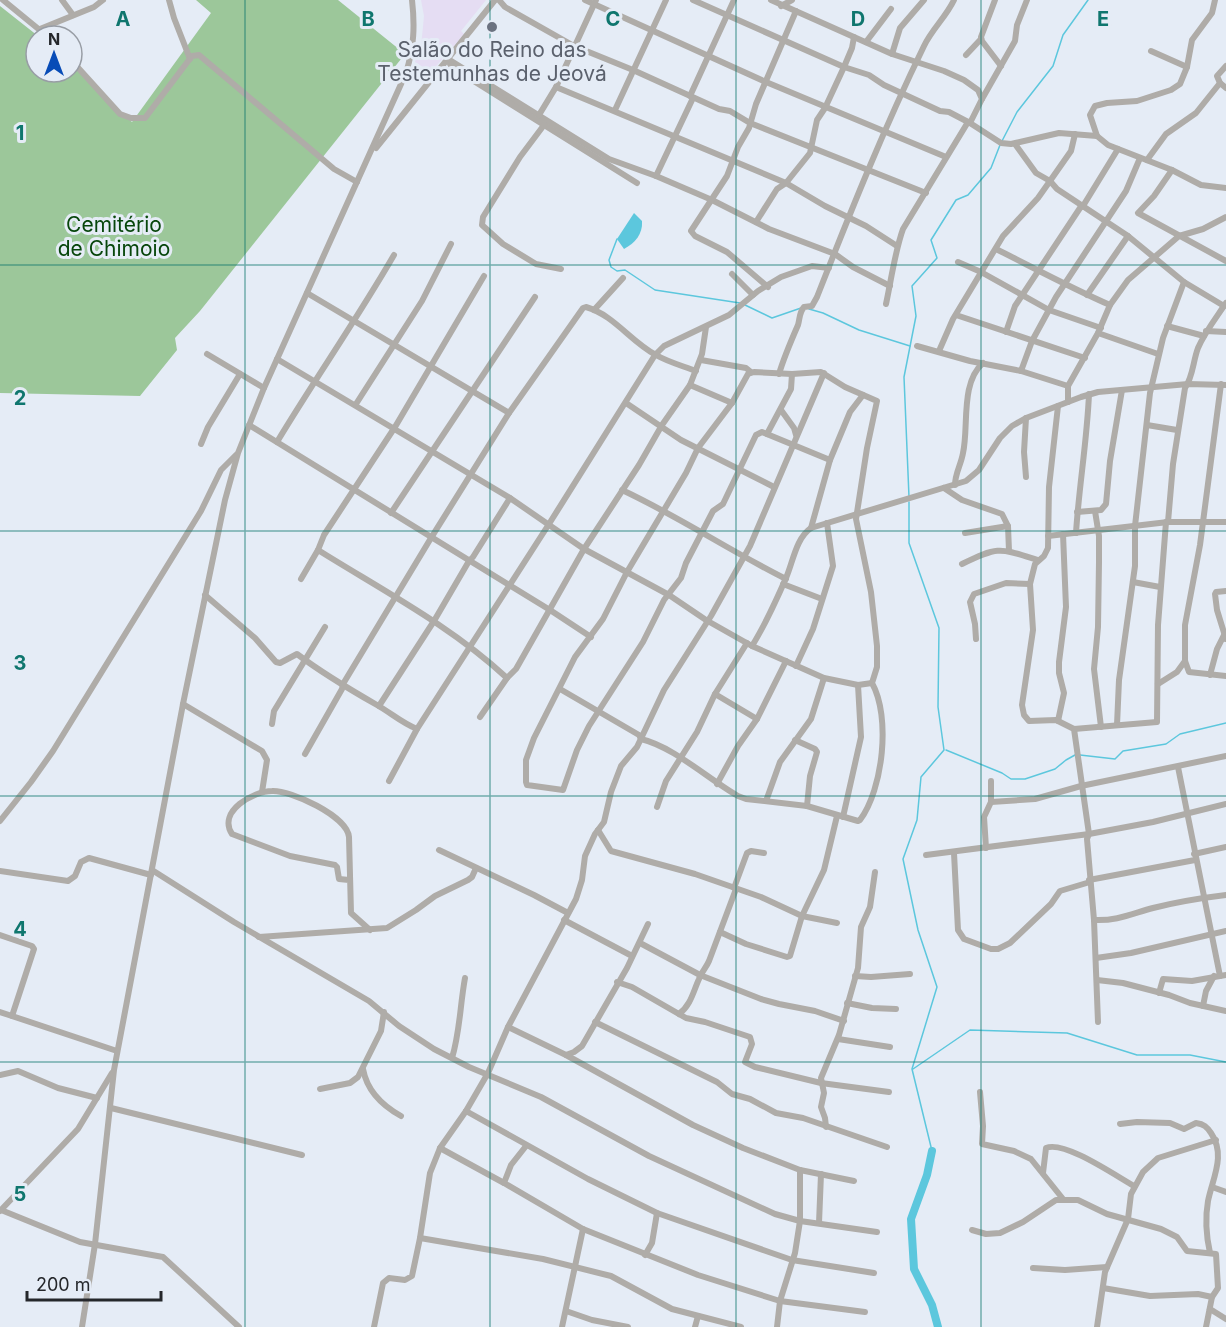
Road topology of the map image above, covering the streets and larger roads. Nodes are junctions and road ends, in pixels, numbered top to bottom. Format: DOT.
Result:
graph roads {
  1 [pos="3,0"];
  2 [pos="62,0"];
  3 [pos="103,0"];
  4 [pos="169,0"];
  5 [pos="412,0"];
  6 [pos="497,0"];
  7 [pos="585,0"];
  8 [pos="666,0"];
  9 [pos="693,0"];
  10 [pos="734,0"];
  11 [pos="771,0"];
  12 [pos="792,0"];
  13 [pos="924,0"];
  14 [pos="954,0"];
  15 [pos="995,0"];
  16 [pos="1027,0"];
  17 [pos="1215,0"];
  18 [pos="595,2"];
  19 [pos="781,6"];
  20 [pos="891,9"];
  21 [pos="796,11"];
  22 [pos="73,15"];
  23 [pos="727,15"];
  24 [pos="34,24"];
  25 [pos="52,24"];
  26 [pos="652,29"];
  27 [pos="854,37"];
  28 [pos="981,39"];
  29 [pos="784,40"];
  30 [pos="866,42"];
  31 [pos="574,46"];
  32 [pos="1151,51"];
  33 [pos="892,54"];
  34 [pos="966,55"];
  35 [pos="708,56"];
  36 [pos="190,58"];
  37 [pos="449,60"];
  38 [pos="917,62"];
  39 [pos="1001,66"];
  40 [pos="1226,66"];
  41 [pos="844,67"];
  42 [pos="1187,67"];
  43 [pos="633,70"];
  44 [pos="84,74"];
  45 [pos="766,82"];
  46 [pos="1220,83"];
  47 [pos="989,85"];
  48 [pos="556,87"];
  49 [pos="975,87"];
  50 [pos="1226,88"];
  51 [pos="903,92"];
  52 [pos="691,97"];
  53 [pos="982,99"];
  54 [pos="825,108"];
  55 [pos="615,110"];
  56 [pos="539,115"];
  57 [pos="750,123"];
  58 [pos="969,123"];
  59 [pos="544,124"];
  60 [pos="886,131"];
  61 [pos="1076,134"];
  62 [pos="673,136"];
  63 [pos="1096,136"];
  64 [pos="1015,144"];
  65 [pos="810,147"];
  66 [pos="1118,149"];
  67 [pos="370,156"];
  68 [pos="946,157"];
  69 [pos="1143,159"];
  70 [pos="732,162"];
  71 [pos="1172,170"];
  72 [pos="869,171"];
  73 [pos="656,176"];
  74 [pos="1050,181"];
  75 [pos="357,182"];
  76 [pos="637,183"];
  77 [pos="786,183"];
  78 [pos="1226,188"];
  79 [pos="926,193"];
  80 [pos="712,200"];
  81 [pos="1083,206"];
  82 [pos="850,217"];
  83 [pos="1226,217"];
  84 [pos="756,222"];
  85 [pos="1105,222"];
  86 [pos="1128,236"];
  87 [pos="1179,236"];
  88 [pos="451,244"];
  89 [pos="897,246"];
  90 [pos="996,249"];
  91 [pos="835,254"];
  92 [pos="394,255"];
  93 [pos="1154,257"];
  94 [pos="1226,261"];
  95 [pos="958,262"];
  96 [pos="829,268"];
  97 [pos="561,269"];
  98 [pos="1038,270"];
  99 [pos="981,272"];
  100 [pos="732,274"];
  101 [pos="484,276"];
  102 [pos="623,278"];
  103 [pos="1184,282"];
  104 [pos="1064,285"];
  105 [pos="890,286"];
  106 [pos="768,287"];
  107 [pos="307,292"];
  108 [pos="1023,295"];
  109 [pos="1087,295"];
  110 [pos="753,296"];
  111 [pos="535,297"];
  112 [pos="886,304"];
  113 [pos="1225,304"];
  114 [pos="1110,305"];
  115 [pos="594,310"];
  116 [pos="1049,310"];
  117 [pos="956,315"];
  118 [pos="356,320"];
  119 [pos="1167,326"];
  120 [pos="706,327"];
  121 [pos="1100,330"];
  122 [pos="1006,332"];
  123 [pos="1226,332"];
  124 [pos="1205,334"];
  125 [pos="1032,341"];
  126 [pos="393,344"];
  127 [pos="917,346"];
  128 [pos="939,351"];
  129 [pos="207,354"];
  130 [pos="1158,354"];
  131 [pos="655,355"];
  132 [pos="278,358"];
  133 [pos="1085,358"];
  134 [pos="700,360"];
  135 [pos="983,363"];
  136 [pos="432,366"];
  137 [pos="696,371"];
  138 [pos="1021,371"];
  139 [pos="751,372"];
  140 [pos="240,374"];
  141 [pos="779,374"];
  142 [pos="792,374"];
  143 [pos="824,374"];
  144 [pos="314,380"];
  145 [pos="1188,384"];
  146 [pos="690,385"];
  147 [pos="1223,385"];
  148 [pos="1068,386"];
  149 [pos="1151,387"];
  150 [pos="264,388"];
  151 [pos="1122,390"];
  152 [pos="471,391"];
  153 [pos="1089,394"];
  154 [pos="863,395"];
  155 [pos="1068,402"];
  156 [pos="626,403"];
  157 [pos="732,403"];
  158 [pos="356,404"];
  159 [pos="1058,406"];
  160 [pos="781,410"];
  161 [pos="509,413"];
  162 [pos="1026,417"];
  163 [pos="249,425"];
  164 [pos="662,425"];
  165 [pos="1147,425"];
  166 [pos="395,427"];
  167 [pos="1177,430"];
  168 [pos="767,434"];
  169 [pos="796,437"];
  170 [pos="277,442"];
  171 [pos="201,444"];
  172 [pos="792,446"];
  173 [pos="698,448"];
  174 [pos="432,451"];
  175 [pos="238,453"];
  176 [pos="830,460"];
  177 [pos="738,470"];
  178 [pos="471,475"];
  179 [pos="1026,477"];
  180 [pos="955,485"];
  181 [pos="774,487"];
  182 [pos="944,488"];
  183 [pos="353,489"];
  184 [pos="622,490"];
  185 [pos="510,498"];
  186 [pos="662,510"];
  187 [pos="1095,511"];
  188 [pos="1077,512"];
  189 [pos="392,513"];
  190 [pos="858,514"];
  191 [pos="1167,522"];
  192 [pos="1202,522"];
  193 [pos="1226,522"];
  194 [pos="827,523"];
  195 [pos="549,524"];
  196 [pos="1008,526"];
  197 [pos="1136,526"];
  198 [pos="811,528"];
  199 [pos="1098,531"];
  200 [pos="965,533"];
  201 [pos="1076,533"];
  202 [pos="702,534"];
  203 [pos="1064,534"];
  204 [pos="1048,536"];
  205 [pos="430,538"];
  206 [pos="584,549"];
  207 [pos="318,550"];
  208 [pos="1009,551"];
  209 [pos="742,557"];
  210 [pos="1038,560"];
  211 [pos="469,561"];
  212 [pos="962,564"];
  213 [pos="627,572"];
  214 [pos="301,579"];
  215 [pos="784,581"];
  216 [pos="1133,582"];
  217 [pos="1030,584"];
  218 [pos="510,586"];
  219 [pos="1160,587"];
  220 [pos="1226,591"];
  221 [pos="205,595"];
  222 [pos="669,596"];
  223 [pos="395,598"];
  224 [pos="822,599"];
  225 [pos="550,610"];
  226 [pos="706,620"];
  227 [pos="434,621"];
  228 [pos="325,627"];
  229 [pos="1225,637"];
  230 [pos="591,638"];
  231 [pos="976,639"];
  232 [pos="749,644"];
  233 [pos="470,648"];
  234 [pos="306,661"];
  235 [pos="786,661"];
  236 [pos="1185,661"];
  237 [pos="796,666"];
  238 [pos="1210,675"];
  239 [pos="1226,676"];
  240 [pos="507,678"];
  241 [pos="824,678"];
  242 [pos="872,683"];
  243 [pos="343,684"];
  244 [pos="1158,684"];
  245 [pos="858,685"];
  246 [pos="560,689"];
  247 [pos="715,694"];
  248 [pos="183,704"];
  249 [pos="379,706"];
  250 [pos="598,711"];
  251 [pos="480,717"];
  252 [pos="757,719"];
  253 [pos="1058,721"];
  254 [pos="272,724"];
  255 [pos="1117,725"];
  256 [pos="1101,726"];
  257 [pos="417,729"];
  258 [pos="1074,729"];
  259 [pos="641,739"];
  260 [pos="795,740"];
  261 [pos="305,754"];
  262 [pos="1226,756"];
  263 [pos="680,758"];
  264 [pos="1178,767"];
  265 [pos="389,781"];
  266 [pos="991,781"];
  267 [pos="717,784"];
  268 [pos="1081,786"];
  269 [pos="262,792"];
  270 [pos="766,801"];
  271 [pos="991,802"];
  272 [pos="1226,804"];
  273 [pos="807,806"];
  274 [pos="657,807"];
  275 [pos="1187,813"];
  276 [pos="840,817"];
  277 [pos="0,821"];
  278 [pos="598,830"];
  279 [pos="1089,834"];
  280 [pos="1226,847"];
  281 [pos="986,848"];
  282 [pos="439,850"];
  283 [pos="764,853"];
  284 [pos="954,853"];
  285 [pos="926,855"];
  286 [pos="1195,857"];
  287 [pos="476,868"];
  288 [pos="0,871"];
  289 [pos="152,872"];
  290 [pos="875,872"];
  291 [pos="349,880"];
  292 [pos="1090,881"];
  293 [pos="735,889"];
  294 [pos="1226,895"];
  295 [pos="1203,897"];
  296 [pos="568,913"];
  297 [pos="802,916"];
  298 [pos="564,920"];
  299 [pos="1094,920"];
  300 [pos="837,923"];
  301 [pos="648,924"];
  302 [pos="370,930"];
  303 [pos="1226,931"];
  304 [pos="720,932"];
  305 [pos="0,935"];
  306 [pos="1210,935"];
  307 [pos="259,937"];
  308 [pos="640,943"];
  309 [pos="633,956"];
  310 [pos="1096,958"];
  311 [pos="910,974"];
  312 [pos="700,975"];
  313 [pos="855,975"];
  314 [pos="1220,976"];
  315 [pos="465,978"];
  316 [pos="1097,980"];
  317 [pos="618,982"];
  318 [pos="1159,993"];
  319 [pos="848,1003"];
  320 [pos="1203,1006"];
  321 [pos="896,1009"];
  322 [pos="1226,1011"];
  323 [pos="0,1012"];
  324 [pos="384,1012"];
  325 [pos="679,1014"];
  326 [pos="12,1016"];
  327 [pos="844,1021"];
  328 [pos="595,1022"];
  329 [pos="1098,1022"];
  330 [pos="508,1027"];
  331 [pos="838,1039"];
  332 [pos="890,1047"];
  333 [pos="117,1051"];
  334 [pos="566,1055"];
  335 [pos="452,1058"];
  336 [pos="114,1070"];
  337 [pos="363,1070"];
  338 [pos="488,1073"];
  339 [pos="0,1075"];
  340 [pos="821,1083"];
  341 [pos="320,1089"];
  342 [pos="889,1092"];
  343 [pos="980,1092"];
  344 [pos="97,1098"];
  345 [pos="111,1107"];
  346 [pos="466,1111"];
  347 [pos="401,1116"];
  348 [pos="1120,1124"];
  349 [pos="826,1127"];
  350 [pos="1216,1140"];
  351 [pos="526,1146"];
  352 [pos="440,1148"];
  353 [pos="887,1148"];
  354 [pos="302,1155"];
  355 [pos="800,1170"];
  356 [pos="1042,1173"];
  357 [pos="821,1174"];
  358 [pos="854,1181"];
  359 [pos="504,1183"];
  360 [pos="1134,1186"];
  361 [pos="1212,1187"];
  362 [pos="1226,1192"];
  363 [pos="1063,1199"];
  364 [pos="1,1211"];
  365 [pos="657,1213"];
  366 [pos="1128,1219"];
  367 [pos="800,1221"];
  368 [pos="819,1222"];
  369 [pos="583,1229"];
  370 [pos="972,1230"];
  371 [pos="877,1232"];
  372 [pos="420,1238"];
  373 [pos="95,1244"];
  374 [pos="1210,1252"];
  375 [pos="645,1255"];
  376 [pos="792,1260"];
  377 [pos="1107,1267"];
  378 [pos="574,1268"];
  379 [pos="1033,1268"];
  380 [pos="874,1273"];
  381 [pos="1103,1288"];
  382 [pos="1212,1297"];
  383 [pos="780,1300"];
  384 [pos="1210,1309"];
  385 [pos="566,1311"];
  386 [pos="865,1312"];
  387 [pos="698,1316"];
  388 [pos="1226,1319"];
  389 [pos="82,1327"];
  390 [pos="239,1327"];
  391 [pos="374,1327"];
  392 [pos="562,1327"];
  393 [pos="628,1327"];
  394 [pos="696,1327"];
  395 [pos="741,1327"];
  396 [pos="777,1327"];
  397 [pos="1097,1327"];
  398 [pos="1206,1327"];
  1 -- 24 [label="street"];
  2 -- 22 [label="street"];
  3 -- 22 [label="street"];
  4 -- 36 [label="street"];
  5 -- 67 [label="street"];
  6 -- 31 [label="street"];
  6 -- 37 [label="street"];
  7 -- 18 [label="street"];
  8 -- 26 [label="street"];
  9 -- 23 [label="street"];
  10 -- 23 [label="street"];
  11 -- 19 [label="street"];
  12 -- 19 [label="street"];
  13 -- 33 [label="street"];
  14 -- 38 [label="street"];
  15 -- 28 [label="street"];
  16 -- 39 [label="street"];
  17 -- 42 [label="street"];
  18 -- 26 [label="street"];
  18 -- 31 [label="street"];
  19 -- 21 [label="street"];
  20 -- 30 [label="street"];
  21 -- 27 [label="street"];
  21 -- 29 [label="street"];
  22 -- 25 [label="street"];
  23 -- 29 [label="street"];
  23 -- 35 [label="street"];
  26 -- 35 [label="street"];
  26 -- 43 [label="street"];
  27 -- 30 [label="street"];
  27 -- 41 [label="street"];
  28 -- 34 [label="street"];
  28 -- 39 [label="street"];
  29 -- 41 [label="street"];
  29 -- 45 [label="street"];
  30 -- 33 [label="street"];
  31 -- 43 [label="street"];
  31 -- 48 [label="street"];
  32 -- 42 [label="street"];
  33 -- 38 [label="street"];
  35 -- 45 [label="street"];
  35 -- 52 [label="street"];
  36 -- 44 [label="street"];
  36 -- 75 [label="street"];
  37 -- 56 [label="street"];
  37 -- 59 [label="street"];
  37 -- 67 [label="street"];
  38 -- 49 [label="street"];
  38 -- 51 [label="street"];
  39 -- 47 [label="street"];
  40 -- 46 [label="street"];
  41 -- 51 [label="street"];
  41 -- 54 [label="street"];
  42 -- 63 [label="street"];
  43 -- 52 [label="street"];
  43 -- 55 [label="street"];
  45 -- 54 [label="street"];
  45 -- 57 [label="street"];
  46 -- 50 [label="street"];
  46 -- 69 [label="street"];
  47 -- 49 [label="street"];
  47 -- 53 [label="street"];
  48 -- 55 [label="street"];
  48 -- 56 [label="street"];
  49 -- 53 [label="street"];
  51 -- 58 [label="street"];
  51 -- 60 [label="street"];
  52 -- 57 [label="street"];
  52 -- 62 [label="street"];
  53 -- 58 [label="street"];
  54 -- 60 [label="street"];
  54 -- 65 [label="street"];
  55 -- 62 [label="street"];
  56 -- 73 [label="street"];
  57 -- 65 [label="street"];
  57 -- 70 [label="street"];
  58 -- 64 [label="street"];
  58 -- 68 [label="street"];
  59 -- 76 [label="street"];
  59 -- 97 [label="street"];
  60 -- 68 [label="street"];
  60 -- 72 [label="street"];
  61 -- 63 [label="street"];
  61 -- 64 [label="street"];
  61 -- 74 [label="street"];
  62 -- 70 [label="street"];
  62 -- 73 [label="street"];
  63 -- 66 [label="street"];
  64 -- 74 [label="street"];
  65 -- 72 [label="street"];
  65 -- 77 [label="street"];
  66 -- 69 [label="street"];
  66 -- 81 [label="street"];
  67 -- 75 [label="street"];
  68 -- 79 [label="street"];
  69 -- 71 [label="street"];
  69 -- 85 [label="street"];
  70 -- 77 [label="street"];
  70 -- 80 [label="street"];
  71 -- 78 [label="street"];
  71 -- 87 [label="street"];
  72 -- 79 [label="street"];
  72 -- 82 [label="street"];
  73 -- 80 [label="street"];
  74 -- 81 [label="street"];
  74 -- 90 [label="street"];
  75 -- 107 [label="street"];
  77 -- 82 [label="street"];
  77 -- 84 [label="street"];
  79 -- 89 [label="street"];
  80 -- 84 [label="street"];
  80 -- 106 [label="street"];
  81 -- 85 [label="street"];
  81 -- 98 [label="street"];
  82 -- 89 [label="street"];
  82 -- 91 [label="street"];
  83 -- 87 [label="street"];
  84 -- 91 [label="street"];
  85 -- 86 [label="street"];
  85 -- 104 [label="street"];
  86 -- 93 [label="street"];
  86 -- 109 [label="street"];
  87 -- 93 [label="street"];
  87 -- 94 [label="street"];
  88 -- 126 [label="street"];
  89 -- 105 [label="street"];
  90 -- 98 [label="street"];
  90 -- 99 [label="street"];
  91 -- 96 [label="street"];
  91 -- 105 [label="street"];
  92 -- 118 [label="street"];
  93 -- 103 [label="street"];
  93 -- 114 [label="street"];
  95 -- 99 [label="street"];
  96 -- 106 [label="street"];
  96 -- 141 [label="street"];
  98 -- 104 [label="street"];
  98 -- 108 [label="street"];
  99 -- 108 [label="street"];
  99 -- 117 [label="street"];
  100 -- 110 [label="street"];
  101 -- 136 [label="street"];
  102 -- 115 [label="street"];
  103 -- 113 [label="street"];
  103 -- 119 [label="street"];
  104 -- 109 [label="street"];
  104 -- 116 [label="street"];
  105 -- 112 [label="street"];
  106 -- 110 [label="street"];
  107 -- 118 [label="street"];
  107 -- 132 [label="street"];
  108 -- 116 [label="street"];
  108 -- 122 [label="street"];
  109 -- 114 [label="street"];
  110 -- 120 [label="street"];
  111 -- 152 [label="street"];
  113 -- 124 [label="street"];
  114 -- 121 [label="street"];
  115 -- 131 [label="street"];
  115 -- 161 [label="street"];
  116 -- 121 [label="street"];
  116 -- 125 [label="street"];
  117 -- 122 [label="street"];
  117 -- 128 [label="street"];
  118 -- 126 [label="street"];
  118 -- 144 [label="street"];
  119 -- 124 [label="street"];
  119 -- 130 [label="street"];
  120 -- 131 [label="street"];
  120 -- 134 [label="street"];
  121 -- 130 [label="street"];
  121 -- 133 [label="street"];
  122 -- 125 [label="street"];
  123 -- 124 [label="street"];
  124 -- 145 [label="street"];
  125 -- 133 [label="street"];
  125 -- 138 [label="street"];
  126 -- 136 [label="street"];
  126 -- 158 [label="street"];
  127 -- 128 [label="street"];
  128 -- 135 [label="street"];
  129 -- 140 [label="street"];
  130 -- 149 [label="street"];
  131 -- 137 [label="street"];
  131 -- 156 [label="street"];
  132 -- 144 [label="street"];
  132 -- 150 [label="street"];
  133 -- 148 [label="street"];
  134 -- 137 [label="street"];
  134 -- 139 [label="street"];
  135 -- 138 [label="street"];
  135 -- 180 [label="street"];
  136 -- 152 [label="street"];
  136 -- 166 [label="street"];
  137 -- 146 [label="street"];
  138 -- 148 [label="street"];
  139 -- 141 [label="street"];
  139 -- 157 [label="street"];
  140 -- 150 [label="street"];
  140 -- 171 [label="street"];
  141 -- 142 [label="street"];
  142 -- 143 [label="street"];
  142 -- 160 [label="street"];
  143 -- 154 [label="street"];
  143 -- 169 [label="street"];
  144 -- 158 [label="street"];
  144 -- 170 [label="street"];
  145 -- 147 [label="street"];
  145 -- 149 [label="street"];
  145 -- 167 [label="street"];
  146 -- 157 [label="street"];
  146 -- 164 [label="street"];
  147 -- 192 [label="street"];
  148 -- 155 [label="street"];
  149 -- 151 [label="street"];
  149 -- 165 [label="street"];
  150 -- 163 [label="street"];
  151 -- 153 [label="street"];
  151 -- 187 [label="street"];
  152 -- 161 [label="street"];
  152 -- 174 [label="street"];
  153 -- 155 [label="street"];
  153 -- 188 [label="street"];
  154 -- 176 [label="street"];
  154 -- 190 [label="street"];
  155 -- 159 [label="street"];
  156 -- 164 [label="street"];
  156 -- 195 [label="street"];
  157 -- 173 [label="street"];
  158 -- 166 [label="street"];
  159 -- 162 [label="street"];
  159 -- 204 [label="street"];
  160 -- 168 [label="street"];
  160 -- 169 [label="street"];
  161 -- 178 [label="street"];
  162 -- 179 [label="street"];
  162 -- 180 [label="street"];
  163 -- 170 [label="street"];
  163 -- 175 [label="street"];
  164 -- 173 [label="street"];
  164 -- 184 [label="street"];
  165 -- 167 [label="street"];
  165 -- 197 [label="street"];
  166 -- 174 [label="street"];
  166 -- 183 [label="street"];
  167 -- 191 [label="street"];
  168 -- 172 [label="street"];
  168 -- 177 [label="street"];
  169 -- 172 [label="street"];
  170 -- 183 [label="street"];
  172 -- 176 [label="street"];
  172 -- 181 [label="street"];
  173 -- 177 [label="street"];
  173 -- 186 [label="street"];
  174 -- 178 [label="street"];
  174 -- 189 [label="street"];
  175 -- 221 [label="street"];
  175 -- 277 [label="street"];
  176 -- 198 [label="street"];
  177 -- 181 [label="street"];
  177 -- 202 [label="street"];
  178 -- 185 [label="street"];
  178 -- 205 [label="street"];
  180 -- 182 [label="street"];
  181 -- 209 [label="street"];
  182 -- 190 [label="street"];
  182 -- 196 [label="street"];
  183 -- 189 [label="street"];
  183 -- 207 [label="street"];
  184 -- 186 [label="street"];
  184 -- 206 [label="street"];
  185 -- 195 [label="street"];
  185 -- 211 [label="street"];
  186 -- 202 [label="street"];
  186 -- 213 [label="street"];
  187 -- 188 [label="street"];
  187 -- 199 [label="street"];
  188 -- 201 [label="street"];
  189 -- 205 [label="street"];
  190 -- 194 [label="street"];
  190 -- 242 [label="street"];
  191 -- 192 [label="street"];
  191 -- 197 [label="street"];
  191 -- 219 [label="street"];
  192 -- 193 [label="street"];
  192 -- 236 [label="street"];
  194 -- 198 [label="street"];
  194 -- 224 [label="street"];
  195 -- 206 [label="street"];
  195 -- 218 [label="street"];
  196 -- 200 [label="street"];
  196 -- 208 [label="street"];
  197 -- 199 [label="street"];
  197 -- 216 [label="street"];
  198 -- 215 [label="street"];
  199 -- 201 [label="street"];
  199 -- 256 [label="street"];
  201 -- 203 [label="street"];
  202 -- 209 [label="street"];
  202 -- 222 [label="street"];
  203 -- 204 [label="street"];
  203 -- 253 [label="street"];
  204 -- 210 [label="street"];
  205 -- 211 [label="street"];
  205 -- 223 [label="street"];
  206 -- 213 [label="street"];
  206 -- 225 [label="street"];
  207 -- 214 [label="street"];
  207 -- 223 [label="street"];
  208 -- 210 [label="street"];
  208 -- 212 [label="street"];
  209 -- 215 [label="street"];
  209 -- 226 [label="street"];
  210 -- 217 [label="street"];
  211 -- 218 [label="street"];
  211 -- 227 [label="street"];
  213 -- 222 [label="street"];
  213 -- 230 [label="street"];
  215 -- 224 [label="street"];
  215 -- 232 [label="street"];
  216 -- 219 [label="street"];
  216 -- 255 [label="street"];
  217 -- 231 [label="street"];
  217 -- 253 [label="street"];
  218 -- 225 [label="street"];
  218 -- 233 [label="street"];
  219 -- 244 [label="street"];
  220 -- 229 [label="street"];
  221 -- 234 [label="street"];
  221 -- 248 [label="street"];
  222 -- 226 [label="street"];
  222 -- 250 [label="street"];
  223 -- 227 [label="street"];
  223 -- 243 [label="street"];
  224 -- 237 [label="street"];
  225 -- 230 [label="street"];
  225 -- 240 [label="street"];
  226 -- 232 [label="street"];
  226 -- 259 [label="street"];
  227 -- 233 [label="street"];
  227 -- 249 [label="street"];
  228 -- 234 [label="street"];
  229 -- 238 [label="street"];
  230 -- 246 [label="street"];
  232 -- 235 [label="street"];
  232 -- 247 [label="street"];
  233 -- 240 [label="street"];
  233 -- 257 [label="street"];
  234 -- 243 [label="street"];
  234 -- 254 [label="street"];
  235 -- 237 [label="street"];
  235 -- 252 [label="street"];
  236 -- 238 [label="street"];
  236 -- 244 [label="street"];
  237 -- 241 [label="street"];
  238 -- 239 [label="street"];
  240 -- 251 [label="street"];
  241 -- 245 [label="street"];
  241 -- 260 [label="street"];
  242 -- 245 [label="street"];
  242 -- 276 [label="street"];
  243 -- 249 [label="street"];
  243 -- 261 [label="street"];
  244 -- 255 [label="street"];
  245 -- 276 [label="street"];
  246 -- 250 [label="street"];
  246 -- 250 [label="street"];
  247 -- 252 [label="street"];
  247 -- 263 [label="street"];
  248 -- 269 [label="street"];
  248 -- 289 [label="street"];
  249 -- 257 [label="street"];
  250 -- 259 [label="street"];
  252 -- 267 [label="street"];
  253 -- 258 [label="street"];
  255 -- 256 [label="street"];
  256 -- 258 [label="street"];
  257 -- 265 [label="street"];
  258 -- 268 [label="street"];
  259 -- 263 [label="street"];
  259 -- 278 [label="street"];
  260 -- 270 [label="street"];
  260 -- 273 [label="street"];
  262 -- 264 [label="street"];
  263 -- 267 [label="street"];
  263 -- 274 [label="street"];
  264 -- 268 [label="street"];
  264 -- 275 [label="street"];
  266 -- 271 [label="street"];
  267 -- 270 [label="street"];
  268 -- 271 [label="street"];
  268 -- 279 [label="street"];
  269 -- 291 [label="street"];
  269 -- 291 [label="street"];
  270 -- 273 [label="street"];
  271 -- 281 [label="street"];
  272 -- 275 [label="street"];
  273 -- 276 [label="street"];
  275 -- 279 [label="street"];
  275 -- 286 [label="street"];
  276 -- 297 [label="street"];
  278 -- 293 [label="street"];
  278 -- 296 [label="street"];
  279 -- 281 [label="street"];
  279 -- 292 [label="street"];
  280 -- 286 [label="street"];
  281 -- 284 [label="street"];
  282 -- 287 [label="street"];
  283 -- 293 [label="street"];
  284 -- 285 [label="street"];
  284 -- 292 [label="street"];
  286 -- 292 [label="street"];
  286 -- 295 [label="street"];
  287 -- 296 [label="street"];
  287 -- 302 [label="street"];
  288 -- 289 [label="street"];
  289 -- 307 [label="street"];
  289 -- 333 [label="street"];
  290 -- 313 [label="street"];
  291 -- 302 [label="street"];
  292 -- 299 [label="street"];
  293 -- 297 [label="street"];
  293 -- 304 [label="street"];
  294 -- 295 [label="street"];
  295 -- 299 [label="street"];
  295 -- 306 [label="street"];
  296 -- 298 [label="street"];
  297 -- 300 [label="street"];
  297 -- 304 [label="street"];
  298 -- 309 [label="street"];
  298 -- 330 [label="street"];
  299 -- 310 [label="street"];
  301 -- 308 [label="street"];
  302 -- 307 [label="street"];
  303 -- 306 [label="street"];
  304 -- 312 [label="street"];
  305 -- 326 [label="street"];
  306 -- 310 [label="street"];
  306 -- 314 [label="street"];
  307 -- 324 [label="street"];
  308 -- 309 [label="street"];
  308 -- 312 [label="street"];
  309 -- 317 [label="street"];
  310 -- 316 [label="street"];
  311 -- 313 [label="street"];
  312 -- 325 [label="street"];
  312 -- 327 [label="street"];
  313 -- 319 [label="street"];
  314 -- 318 [label="street"];
  314 -- 320 [label="street"];
  315 -- 335 [label="street"];
  316 -- 318 [label="street"];
  316 -- 329 [label="street"];
  317 -- 325 [label="street"];
  317 -- 328 [label="street"];
  318 -- 320 [label="street"];
  319 -- 321 [label="street"];
  319 -- 327 [label="street"];
  320 -- 322 [label="street"];
  323 -- 326 [label="street"];
  324 -- 335 [label="street"];
  324 -- 337 [label="street"];
  325 -- 340 [label="street"];
  326 -- 333 [label="street"];
  327 -- 331 [label="street"];
  328 -- 334 [label="street"];
  328 -- 349 [label="street"];
  330 -- 334 [label="street"];
  330 -- 338 [label="street"];
  331 -- 332 [label="street"];
  331 -- 340 [label="street"];
  333 -- 336 [label="street"];
  334 -- 355 [label="street"];
  335 -- 338 [label="street"];
  336 -- 344 [label="street"];
  336 -- 345 [label="street"];
  337 -- 341 [label="street"];
  337 -- 347 [label="street"];
  338 -- 346 [label="street"];
  338 -- 367 [label="street"];
  339 -- 344 [label="street"];
  340 -- 342 [label="street"];
  340 -- 349 [label="street"];
  343 -- 356 [label="street"];
  344 -- 364 [label="street"];
  345 -- 354 [label="street"];
  345 -- 373 [label="street"];
  346 -- 351 [label="street"];
  346 -- 352 [label="street"];
  348 -- 350 [label="street"];
  349 -- 353 [label="street"];
  350 -- 360 [label="street"];
  350 -- 361 [label="street"];
  351 -- 359 [label="street"];
  351 -- 365 [label="street"];
  352 -- 359 [label="street"];
  352 -- 372 [label="street"];
  355 -- 357 [label="street"];
  355 -- 367 [label="street"];
  356 -- 360 [label="street"];
  356 -- 363 [label="street"];
  357 -- 358 [label="street"];
  357 -- 368 [label="street"];
  359 -- 369 [label="street"];
  360 -- 366 [label="street"];
  361 -- 362 [label="street"];
  361 -- 374 [label="street"];
  363 -- 366 [label="street"];
  363 -- 370 [label="street"];
  364 -- 373 [label="street"];
  365 -- 375 [label="street"];
  365 -- 376 [label="street"];
  366 -- 374 [label="street"];
  366 -- 377 [label="street"];
  367 -- 368 [label="street"];
  367 -- 376 [label="street"];
  368 -- 371 [label="street"];
  369 -- 375 [label="street"];
  369 -- 378 [label="street"];
  372 -- 378 [label="street"];
  372 -- 391 [label="street"];
  373 -- 389 [label="street"];
  373 -- 390 [label="street"];
  374 -- 382 [label="street"];
  375 -- 383 [label="street"];
  376 -- 380 [label="street"];
  376 -- 383 [label="street"];
  377 -- 379 [label="street"];
  377 -- 381 [label="street"];
  378 -- 385 [label="street"];
  378 -- 387 [label="street"];
  381 -- 382 [label="street"];
  381 -- 397 [label="street"];
  382 -- 384 [label="street"];
  383 -- 386 [label="street"];
  383 -- 396 [label="street"];
  384 -- 388 [label="street"];
  384 -- 398 [label="street"];
  385 -- 392 [label="street"];
  385 -- 393 [label="street"];
  387 -- 394 [label="street"];
  387 -- 395 [label="street"];
}
